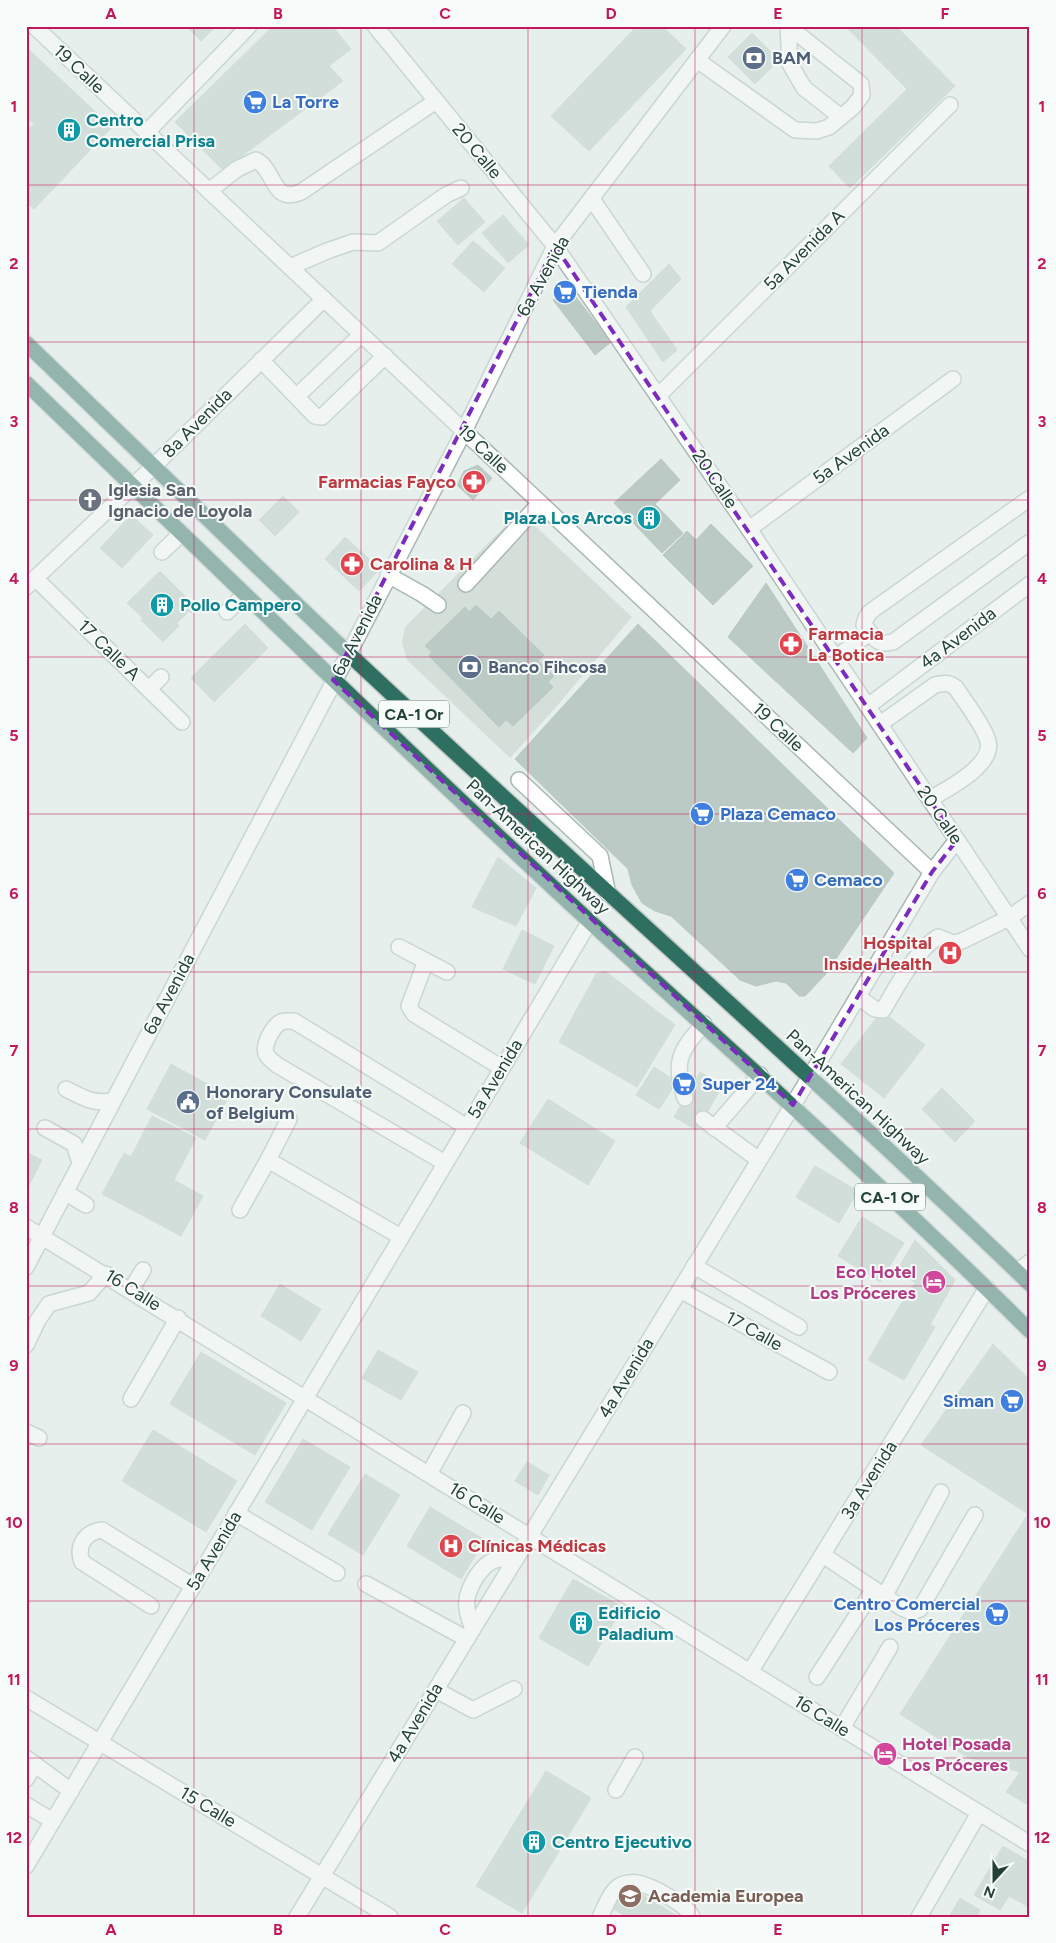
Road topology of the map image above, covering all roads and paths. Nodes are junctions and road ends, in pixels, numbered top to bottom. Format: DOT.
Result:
graph roads {
  1 [pos="34,26"];
  2 [pos="249,26"];
  3 [pos="375,26"];
  4 [pos="723,26"];
  5 [pos="788,26"];
  6 [pos="697,60"];
  7 [pos="436,101"];
  8 [pos="950,105"];
  9 [pos="841,117"];
  10 [pos="147,132"];
  11 [pos="461,188"];
  12 [pos="209,191"];
  13 [pos="592,199"];
  14 [pos="556,246"];
  15 [pos="290,267"];
  16 [pos="643,274"];
  17 [pos="324,299"];
  18 [pos="361,335"];
  19 [pos="26,343"];
  20 [pos="385,356"];
  21 [pos="261,360"];
  22 [pos="954,379"];
  23 [pos="26,383"];
  24 [pos="297,396"];
  25 [pos="658,396"];
  26 [pos="464,431"];
  27 [pos="154,466"];
  28 [pos="133,486"];
  29 [pos="1030,498"];
  30 [pos="540,503"];
  31 [pos="749,529"];
  32 [pos="182,533"];
  33 [pos="1030,542"];
  34 [pos="162,552"];
  35 [pos="388,575"];
  36 [pos="31,583"];
  37 [pos="466,584"];
  38 [pos="1030,584"];
  39 [pos="245,594"];
  40 [pos="438,605"];
  41 [pos="227,612"];
  42 [pos="870,633"];
  43 [pos="348,653"];
  44 [pos="835,658"];
  45 [pos="160,677"];
  46 [pos="333,680"];
  47 [pos="149,689"];
  48 [pos="868,706"];
  49 [pos="182,722"];
  50 [pos="880,724"];
  51 [pos="519,780"];
  52 [pos="930,799"];
  53 [pos="957,840"];
  54 [pos="932,872"];
  55 [pos="608,894"];
  56 [pos="1030,903"];
  57 [pos="1009,918"];
  58 [pos="590,921"];
  59 [pos="399,947"];
  60 [pos="1030,949"];
  61 [pos="426,961"];
  62 [pos="447,972"];
  63 [pos="858,997"];
  64 [pos="704,1024"];
  65 [pos="502,1068"];
  66 [pos="760,1075"];
  67 [pos="810,1077"];
  68 [pos="66,1089"];
  69 [pos="685,1098"];
  70 [pos="112,1101"];
  71 [pos="792,1105"];
  72 [pos="289,1119"];
  73 [pos="467,1127"];
  74 [pos="45,1128"];
  75 [pos="268,1160"];
  76 [pos="759,1160"];
  77 [pos="80,1163"];
  78 [pos="445,1163"];
  79 [pos="65,1192"];
  80 [pos="86,1205"];
  81 [pos="240,1210"];
  82 [pos="26,1227"];
  83 [pos="43,1235"];
  84 [pos="401,1236"];
  85 [pos="1030,1262"];
  86 [pos="694,1266"];
  87 [pos="26,1267"];
  88 [pos="143,1270"];
  89 [pos="1017,1272"];
  90 [pos="106,1274"];
  91 [pos="1030,1284"];
  92 [pos="987,1288"];
  93 [pos="131,1290"];
  94 [pos="680,1290"];
  95 [pos="178,1318"];
  96 [pos="799,1327"];
  97 [pos="1030,1331"];
  98 [pos="26,1345"];
  99 [pos="829,1372"];
  100 [pos="306,1397"];
  101 [pos="131,1399"];
  102 [pos="463,1413"];
  103 [pos="429,1474"];
  104 [pos="941,1492"];
  105 [pos="236,1513"];
  106 [pos="975,1515"];
  107 [pos="530,1536"];
  108 [pos="822,1556"];
  109 [pos="516,1559"];
  110 [pos="337,1574"];
  111 [pos="366,1584"];
  112 [pos="193,1586"];
  113 [pos="879,1592"];
  114 [pos="152,1606"];
  115 [pos="470,1634"];
  116 [pos="890,1648"];
  117 [pos="750,1672"];
  118 [pos="817,1677"];
  119 [pos="514,1689"];
  120 [pos="436,1690"];
  121 [pos="26,1698"];
  122 [pos="842,1728"];
  123 [pos="100,1742"];
  124 [pos="635,1757"];
  125 [pos="30,1761"];
  126 [pos="26,1779"];
  127 [pos="616,1790"];
  128 [pos="71,1791"];
  129 [pos="26,1805"];
  130 [pos="980,1813"];
  131 [pos="53,1821"];
  132 [pos="1030,1844"];
  133 [pos="26,1866"];
  134 [pos="322,1876"];
  135 [pos="298,1917"];
  136 [pos="390,1917"];
  137 [pos="600,1917"];
  138 [pos="692,1917"];
  139 [pos="919,1917"];
  1 -- 10 [label="street, 19 Calle"];
  2 -- 10 [label="street"];
  3 -- 7 [label="street, 20 Calle"];
  4 -- 6 [label="street, 6a Avenida"];
  5 -- 9 [label="street"];
  5 -- 9 [label="street"];
  6 -- 9 [label="street"];
  6 -- 13 [label="street, 6a Avenida"];
  7 -- 12 [label="street"];
  7 -- 14 [label="street, 20 Calle"];
  8 -- 25 [label="street, 5a Avenida A"];
  10 -- 12 [label="street, 19 Calle"];
  11 -- 15 [label="street"];
  12 -- 15 [label="street, 19 Calle"];
  13 -- 14 [label="street, 6a Avenida"];
  13 -- 16 [label="street"];
  14 -- 25 [label="street, 20 Calle"];
  14 -- 26 [label="street, 6a Avenida"];
  15 -- 17 [label="street, 19 Calle"];
  17 -- 18 [label="street, 19 Calle"];
  17 -- 21 [label="street, 8a Avenida"];
  18 -- 20 [label="street, 19 Calle"];
  18 -- 24 [label="street"];
  19 -- 27 [label="highway, Pan-American Highway / CA-1 Or"];
  20 -- 24 [label="street"];
  20 -- 26 [label="street, 19 Calle"];
  21 -- 24 [label="street"];
  21 -- 27 [label="street, 8a Avenida"];
  22 -- 31 [label="street, 5a Avenida"];
  23 -- 28 [label="highway, Pan-American Highway / CA-1 Or"];
  25 -- 31 [label="street, 20 Calle"];
  26 -- 30 [label="street, 19 Calle"];
  26 -- 35 [label="street, 6a Avenida"];
  27 -- 28 [label="street, 8a Avenida"];
  27 -- 43 [label="highway, Pan-American Highway / CA-1 Or"];
  28 -- 32 [label="highway, Pan-American Highway / CA-1 Or"];
  28 -- 36 [label="street, 8a Avenida"];
  29 -- 42 [label="street"];
  30 -- 37 [label="street"];
  30 -- 54 [label="street, 19 Calle"];
  31 -- 44 [label="street, 20 Calle"];
  32 -- 34 [label="street"];
  32 -- 39 [label="highway, Pan-American Highway / CA-1 Or"];
  33 -- 42 [label="street"];
  35 -- 40 [label="street"];
  35 -- 43 [label="street, 6a Avenida"];
  36 -- 47 [label="street, 17 Calle A"];
  38 -- 48 [label="street, 4a Avenida"];
  39 -- 41 [label="street"];
  39 -- 46 [label="highway, Pan-American Highway / CA-1 Or"];
  42 -- 44 [label="street"];
  43 -- 46 [label="street, 6a Avenida"];
  43 -- 55 [label="highway, Pan-American Highway / CA-1 Or"];
  44 -- 48 [label="street, 20 Calle"];
  45 -- 47 [label="street"];
  46 -- 58 [label="highway, Pan-American Highway / CA-1 Or"];
  46 -- 70 [label="street, 6a Avenida"];
  47 -- 49 [label="street, 17 Calle A"];
  48 -- 50 [label="street, 20 Calle"];
  50 -- 52 [label="street, 20 Calle"];
  50 -- 52 [label="street"];
  51 -- 55 [label="street"];
  52 -- 53 [label="street, 20 Calle"];
  53 -- 54 [label="street, 4a Avenida"];
  53 -- 57 [label="street, 20 Calle"];
  54 -- 63 [label="street, 4a Avenida"];
  55 -- 67 [label="highway, Pan-American Highway / CA-1 Or"];
  56 -- 57 [label="street"];
  57 -- 60 [label="street, 20 Calle"];
  57 -- 63 [label="street"];
  58 -- 64 [label="highway, Pan-American Highway / CA-1 Or"];
  58 -- 65 [label="street, 5a Avenida"];
  59 -- 61 [label="street"];
  61 -- 62 [label="street"];
  61 -- 65 [label="street"];
  63 -- 67 [label="street, 4a Avenida"];
  64 -- 66 [label="highway, Pan-American Highway / CA-1 Or"];
  64 -- 69 [label="street"];
  65 -- 73 [label="street, 5a Avenida"];
  66 -- 71 [label="highway, Pan-American Highway / CA-1 Or"];
  66 -- 76 [label="street"];
  67 -- 71 [label="street, 4a Avenida"];
  67 -- 89 [label="highway, Pan-American Highway / CA-1 Or"];
  68 -- 70 [label="street"];
  70 -- 77 [label="street, 6a Avenida"];
  71 -- 76 [label="street, 4a Avenida"];
  71 -- 92 [label="highway, Pan-American Highway / CA-1 Or"];
  72 -- 75 [label="street"];
  73 -- 78 [label="street, 5a Avenida"];
  73 -- 78 [label="street"];
  74 -- 77 [label="street"];
  75 -- 81 [label="street"];
  75 -- 84 [label="street"];
  76 -- 86 [label="street, 4a Avenida"];
  77 -- 79 [label="street, 6a Avenida"];
  78 -- 84 [label="street, 5a Avenida"];
  79 -- 80 [label="street"];
  79 -- 83 [label="street, 6a Avenida"];
  82 -- 83 [label="street, 16 Calle"];
  83 -- 87 [label="street, 6a Avenida"];
  83 -- 90 [label="street, 16 Calle"];
  84 -- 100 [label="street, 5a Avenida"];
  85 -- 89 [label="street"];
  86 -- 94 [label="street, 4a Avenida"];
  86 -- 96 [label="street"];
  88 -- 93 [label="street"];
  89 -- 91 [label="highway, Pan-American Highway / CA-1 Or"];
  90 -- 93 [label="street, 16 Calle"];
  90 -- 98 [label="street"];
  92 -- 97 [label="highway, Pan-American Highway / CA-1 Or"];
  92 -- 108 [label="street, 3a Avenida"];
  93 -- 95 [label="street, 16 Calle"];
  94 -- 99 [label="street, 17 Calle"];
  94 -- 107 [label="street, 4a Avenida"];
  95 -- 100 [label="street, 16 Calle"];
  95 -- 101 [label="street"];
  100 -- 103 [label="street, 16 Calle"];
  100 -- 105 [label="street, 5a Avenida"];
  102 -- 103 [label="street"];
  103 -- 107 [label="street, 16 Calle"];
  104 -- 113 [label="street"];
  105 -- 110 [label="street"];
  105 -- 112 [label="street, 5a Avenida"];
  106 -- 113 [label="street"];
  107 -- 109 [label="street, 4a Avenida"];
  107 -- 117 [label="street, 16 Calle"];
  108 -- 113 [label="street"];
  108 -- 117 [label="street, 3a Avenida"];
  109 -- 115 [label="street, 4a Avenida"];
  109 -- 115 [label="street"];
  111 -- 115 [label="street"];
  112 -- 114 [label="street"];
  112 -- 123 [label="street, 5a Avenida"];
  113 -- 118 [label="street"];
  115 -- 120 [label="street, 4a Avenida"];
  116 -- 122 [label="street"];
  117 -- 122 [label="street, 16 Calle"];
  119 -- 120 [label="street"];
  120 -- 134 [label="street, 4a Avenida"];
  121 -- 123 [label="street, 15 Calle"];
  122 -- 130 [label="street, 16 Calle"];
  123 -- 128 [label="street, 5a Avenida"];
  123 -- 134 [label="street, 15 Calle"];
  124 -- 127 [label="street"];
  125 -- 126 [label="street"];
  125 -- 128 [label="street"];
  128 -- 131 [label="street, 5a Avenida"];
  129 -- 131 [label="street"];
  130 -- 132 [label="street, 16 Calle"];
  130 -- 139 [label="street"];
  131 -- 133 [label="street, 5a Avenida"];
  134 -- 135 [label="street, 4a Avenida"];
  134 -- 136 [label="street, 15 Calle"];
  137 -- 138 [label="street"];
}
